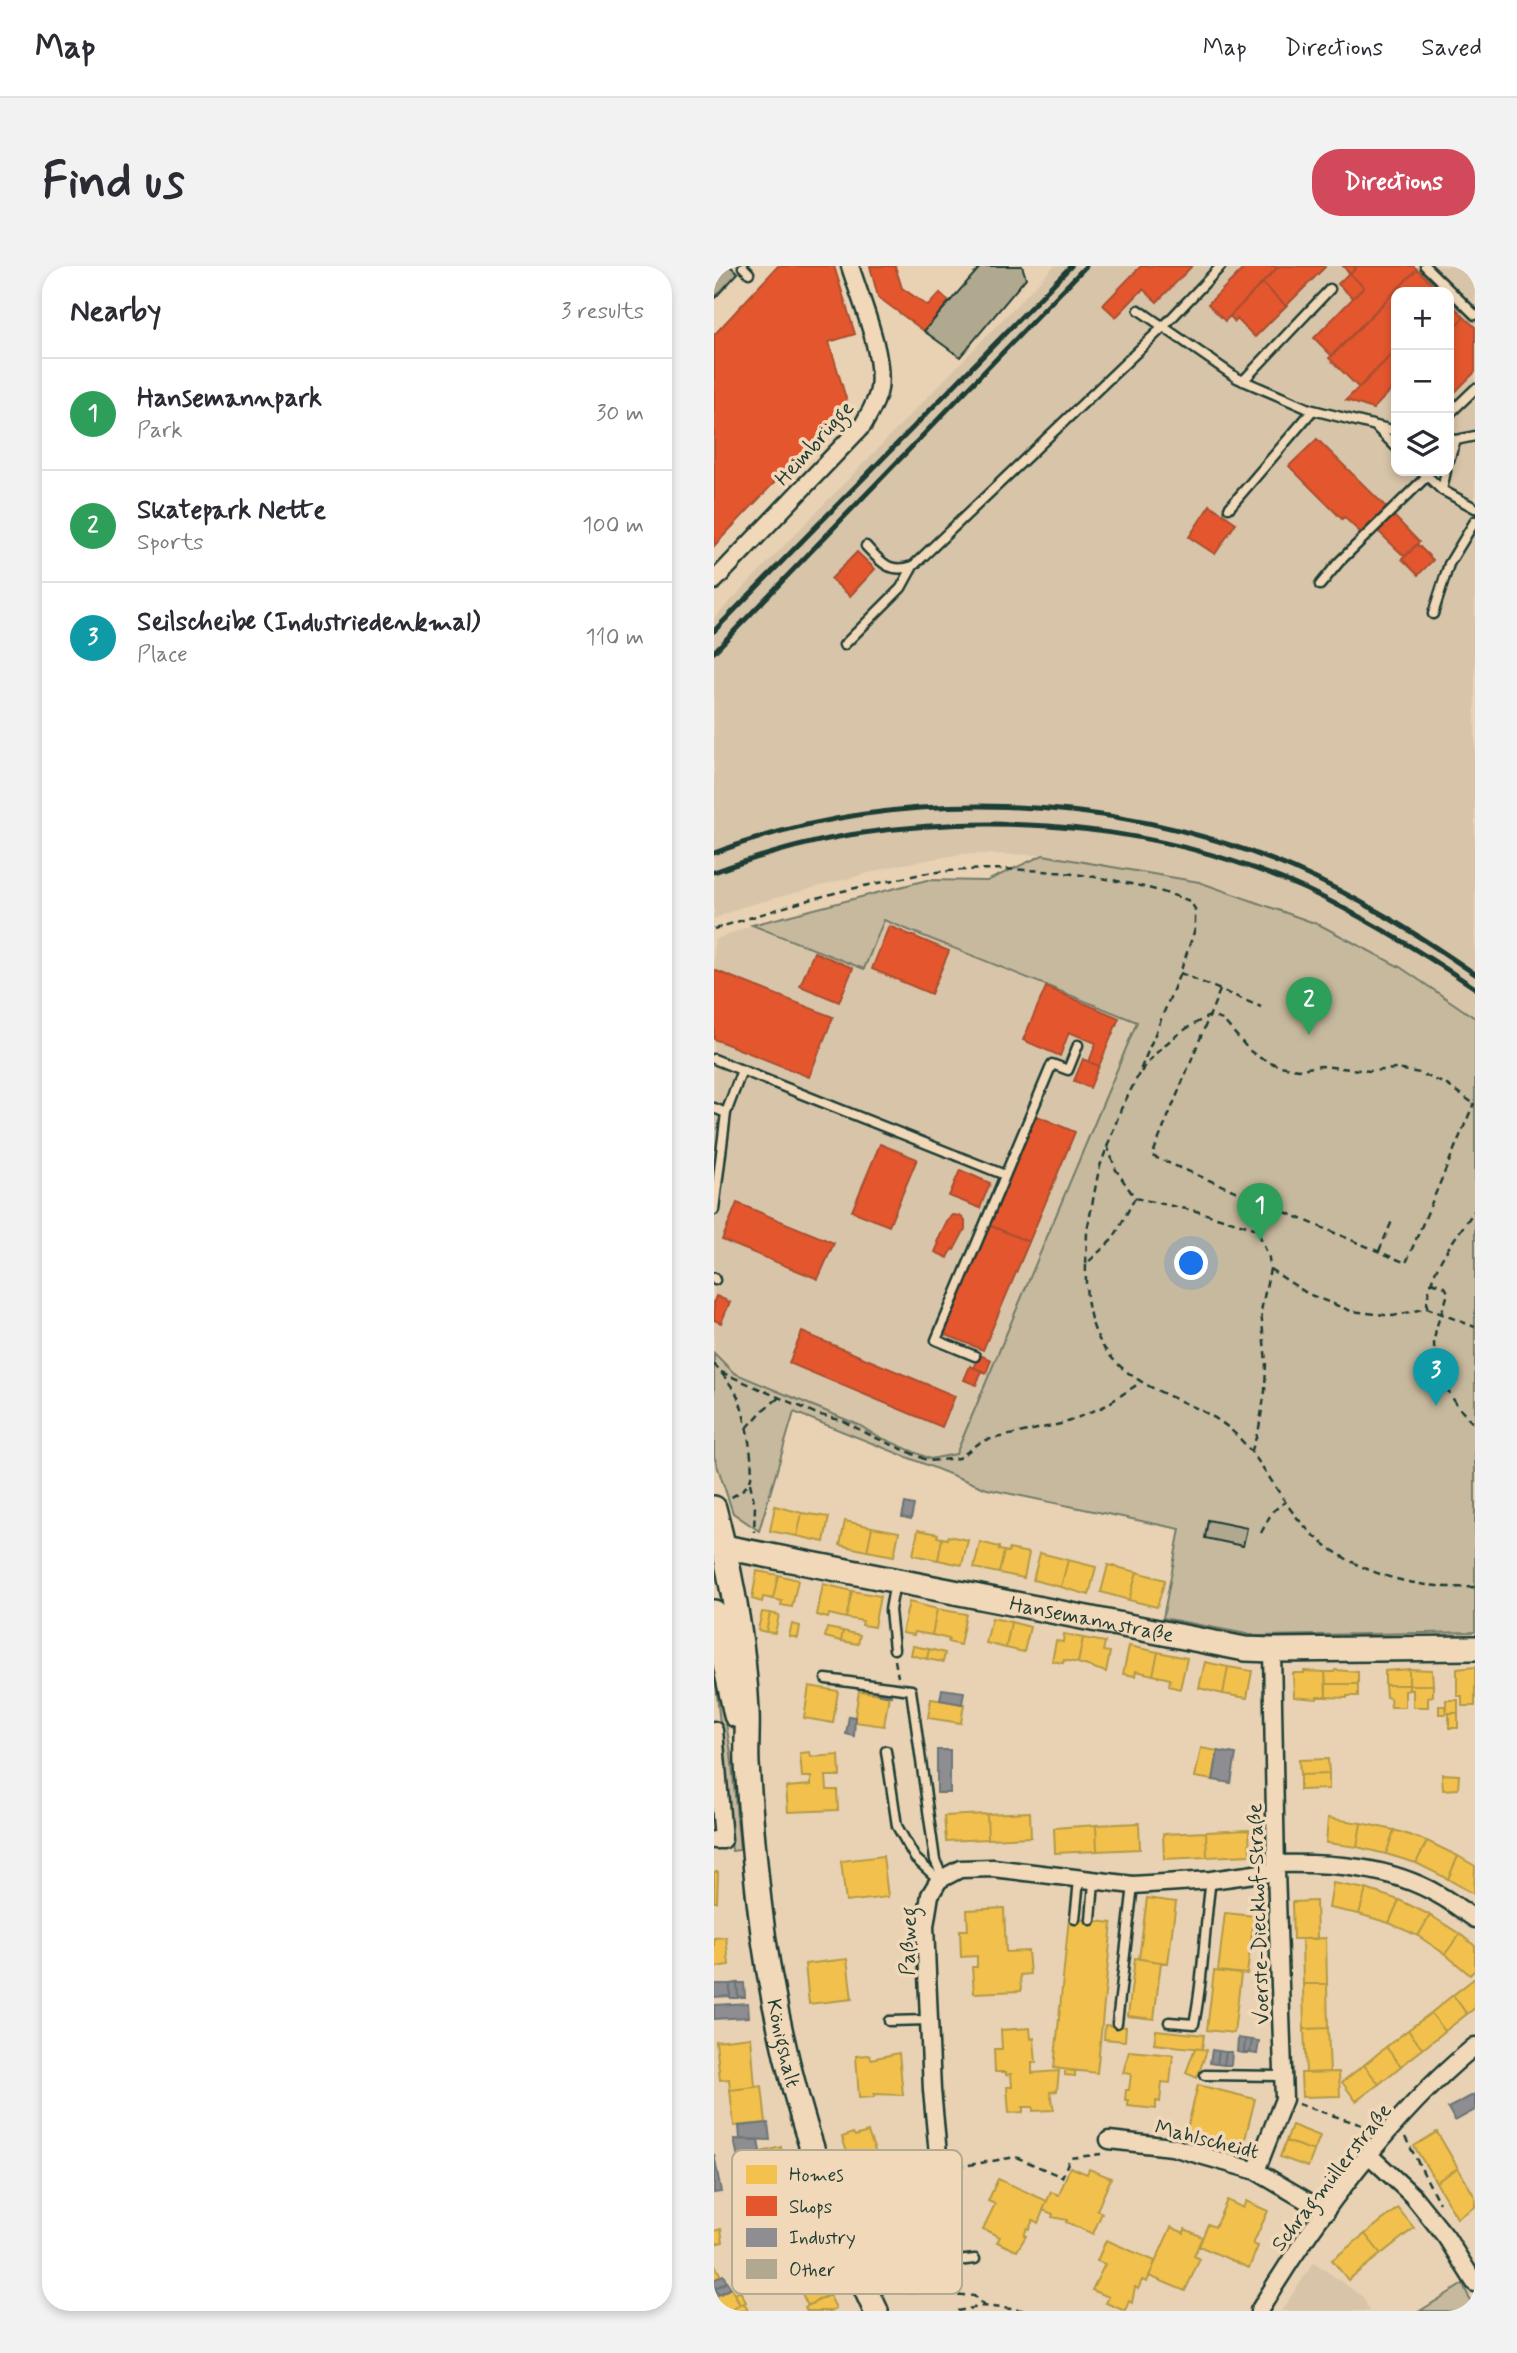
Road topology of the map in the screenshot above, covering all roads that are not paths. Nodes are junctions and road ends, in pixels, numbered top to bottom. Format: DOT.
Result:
graph roads {
  1 [pos="850,266"];
  2 [pos="1221,266"];
  3 [pos="1425,266"];
  4 [pos="1331,289"];
  5 [pos="1139,310"];
  6 [pos="1475,315"];
  7 [pos="1163,327"];
  8 [pos="1243,381"];
  9 [pos="1475,388"];
  10 [pos="1313,410"];
  11 [pos="1450,413"];
  12 [pos="1377,428"];
  13 [pos="1391,430"];
  14 [pos="1475,436"];
  15 [pos="1454,439"];
  16 [pos="1391,441"];
  17 [pos="1422,476"];
  18 [pos="1426,476"];
  19 [pos="1445,476"];
  20 [pos="1442,490"];
  21 [pos="1228,508"];
  22 [pos="1475,508"];
  23 [pos="1474,524"];
  24 [pos="866,546"];
  25 [pos="913,566"];
  26 [pos="714,581"];
  27 [pos="1320,585"];
  28 [pos="1433,614"];
  29 [pos="844,645"];
  30 [pos="1078,1045"];
  31 [pos="714,1059"];
  32 [pos="742,1070"];
  33 [pos="714,1108"];
  34 [pos="726,1113"];
  35 [pos="1005,1175"];
  36 [pos="714,1210"];
  37 [pos="975,1356"];
  38 [pos="720,1504"];
  39 [pos="719,1546"];
  40 [pos="895,1579"];
  41 [pos="715,1624"];
  42 [pos="1475,1648"];
  43 [pos="894,1649"];
  44 [pos="1272,1650"];
  45 [pos="826,1679"];
  46 [pos="714,1730"];
  47 [pos="886,1751"];
  48 [pos="747,1762"];
  49 [pos="719,1840"];
  50 [pos="1276,1868"];
  51 [pos="941,1879"];
  52 [pos="1211,1880"];
  53 [pos="1087,1881"];
  54 [pos="1133,1885"];
  55 [pos="1076,1919"];
  56 [pos="1475,1919"];
  57 [pos="1091,1920"];
  58 [pos="929,2020"];
  59 [pos="889,2021"];
  60 [pos="1169,2022"];
  61 [pos="1117,2024"];
  62 [pos="1475,2046"];
  63 [pos="1205,2075"];
  64 [pos="1284,2076"];
  65 [pos="1109,2140"];
  66 [pos="812,2150"];
  67 [pos="938,2150"];
  68 [pos="1369,2155"];
  69 [pos="1256,2171"];
  70 [pos="1326,2212"];
  71 [pos="975,2259"];
  72 [pos="962,2260"];
  73 [pos="1475,2283"];
  74 [pos="868,2294"];
  75 [pos="876,2311"];
  76 [pos="1259,2311"];
  1 -- 26 [label="street, Heimbrügge"];
  2 -- 7 [label="lane"];
  3 -- 6 [label="lane"];
  4 -- 8 [label="lane"];
  5 -- 7 [label="lane"];
  7 -- 8 [label="lane"];
  7 -- 25 [label="lane"];
  8 -- 10 [label="lane"];
  9 -- 11 [label="lane"];
  10 -- 12 [label="lane"];
  10 -- 21 [label="lane"];
  12 -- 13 [label="lane"];
  12 -- 16 [label="lane"];
  14 -- 15 [label="lane"];
  17 -- 27 [label="lane"];
  18 -- 20 [label="lane"];
  19 -- 20 [label="lane"];
  20 -- 22 [label="lane"];
  23 -- 28 [label="lane"];
  24 -- 25 [label="lane"];
  25 -- 29 [label="lane"];
  30 -- 35 [label="lane"];
  31 -- 32 [label="lane"];
  32 -- 34 [label="lane"];
  32 -- 35 [label="lane"];
  33 -- 34 [label="lane"];
  34 -- 36 [label="lane"];
  35 -- 37 [label="lane"];
  38 -- 39 [label="main road, Königshalt"];
  39 -- 40 [label="main road, Hansemannstraße"];
  39 -- 48 [label="main road, Königshalt"];
  40 -- 43 [label="lane"];
  40 -- 44 [label="main road, Hansemannstraße"];
  41 -- 48 [label="main road, Königshalt"];
  42 -- 44 [label="main road, Hansemannstraße"];
  44 -- 50 [label="street, Voerste-Dieckhof-Straße"];
  45 -- 51 [label="lane"];
  46 -- 49 [label="street"];
  47 -- 51 [label="lane"];
  48 -- 66 [label="main road, Königshalt"];
  50 -- 52 [label="street"];
  50 -- 56 [label="street"];
  50 -- 64 [label="street, Voerste-Dieckhof-Straße"];
  51 -- 53 [label="street"];
  51 -- 58 [label="street, Paßweg"];
  52 -- 54 [label="street"];
  52 -- 60 [label="lane"];
  53 -- 54 [label="street"];
  53 -- 55 [label="lane"];
  53 -- 57 [label="lane"];
  54 -- 61 [label="lane"];
  58 -- 59 [label="lane"];
  58 -- 67 [label="street, Paßweg"];
  62 -- 68 [label="street, Schragmüllerstraße"];
  63 -- 64 [label="lane"];
  64 -- 69 [label="street, Voerste-Dieckhof-Straße"];
  65 -- 69 [label="street, Mahlscheidt"];
  68 -- 70 [label="street, Schragmüllerstraße"];
  68 -- 73 [label="street"];
  69 -- 70 [label="street, Mahlscheidt"];
  70 -- 76 [label="street, Schragmüllerstraße"];
  71 -- 72 [label="lane"];
  74 -- 75 [label="main road, Königshalt"];
}
